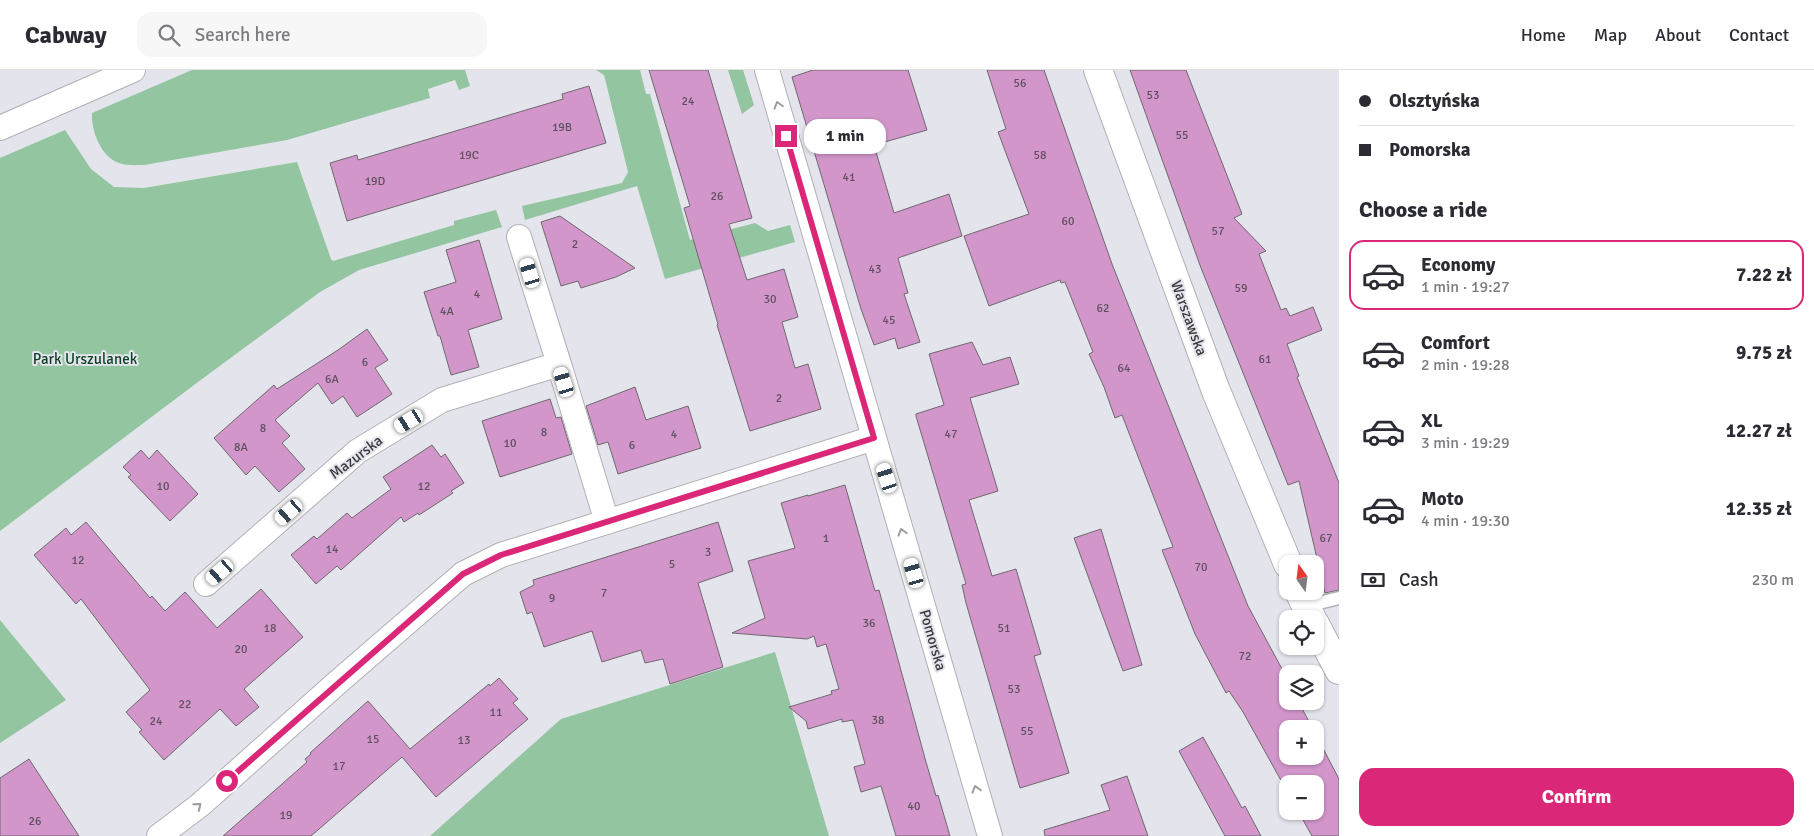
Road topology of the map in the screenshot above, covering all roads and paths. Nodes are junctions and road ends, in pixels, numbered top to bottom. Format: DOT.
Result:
graph roads {
  1 [pos="133,70"];
  2 [pos="767,70"];
  3 [pos="1098,70"];
  4 [pos="0,128"];
  5 [pos="519,237"];
  6 [pos="559,364"];
  7 [pos="874,438"];
  8 [pos="607,522"];
  9 [pos="1284,555"];
  10 [pos="206,584"];
  11 [pos="1339,598"];
  12 [pos="1308,610"];
  13 [pos="1324,641"];
  14 [pos="1339,670"];
  15 [pos="159,836"];
  16 [pos="990,836"];
  1 -- 4 [label="street"];
  7 -- 2 [label="street, Pomorska, one-way"];
  3 -- 9 [label="street, Warszawska"];
  5 -- 6 [label="street"];
  6 -- 8 [label="street"];
  6 -- 10 [label="street, Mazurska"];
  7 -- 8 [label="street"];
  16 -- 7 [label="street, Pomorska, one-way"];
  15 -- 8 [label="street, one-way"];
  11 -- 12 [label="lane"];
  13 -- 14 [label="street"];
}
